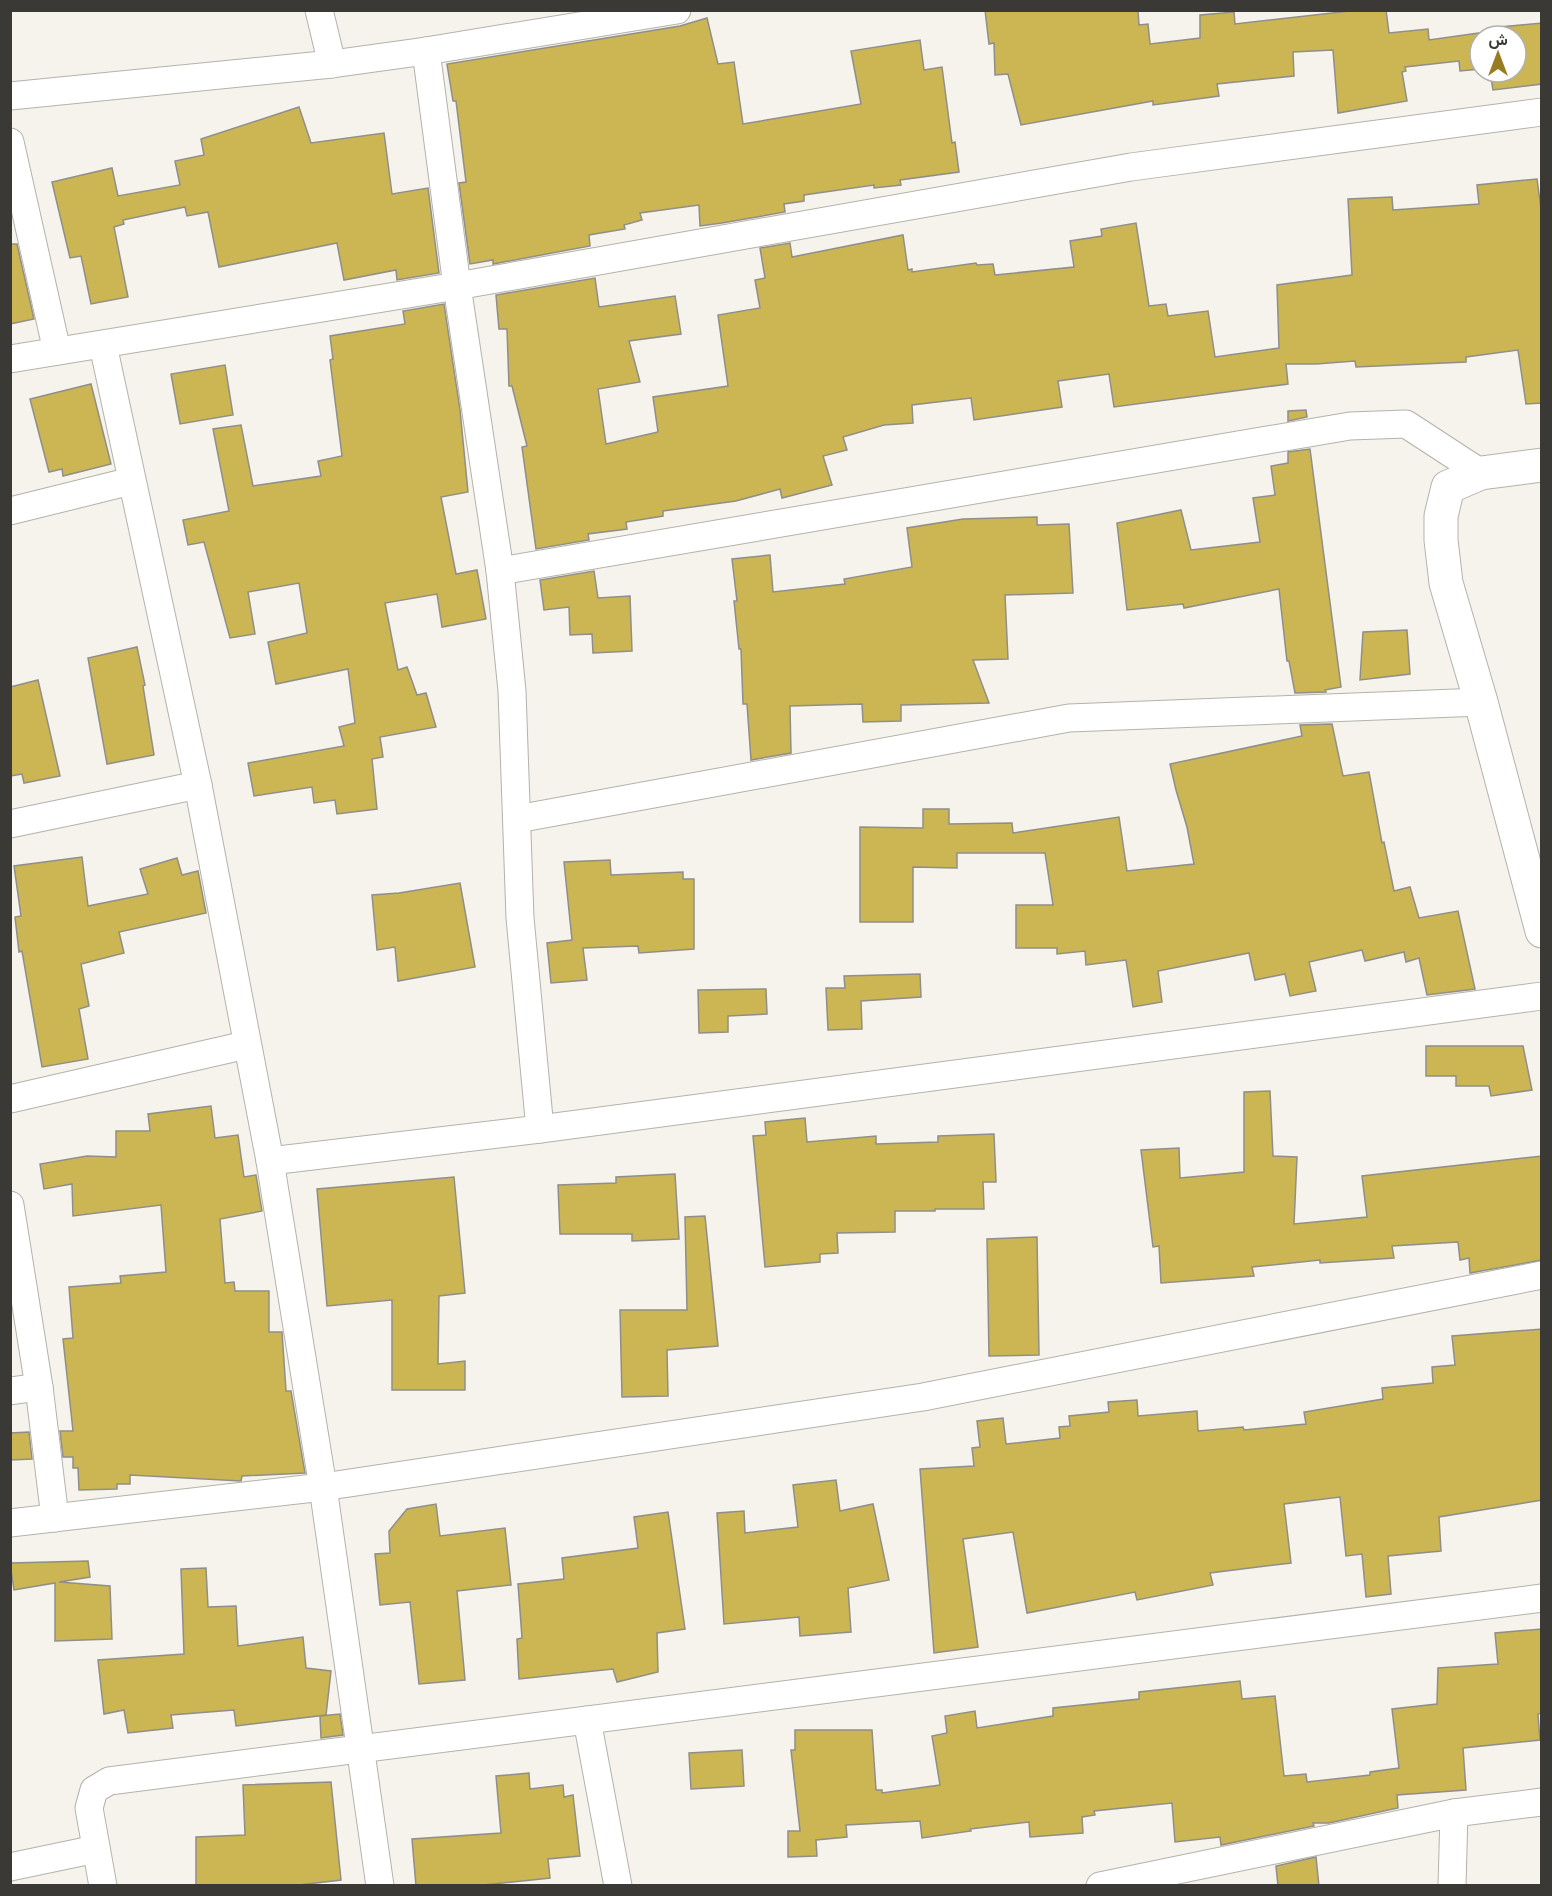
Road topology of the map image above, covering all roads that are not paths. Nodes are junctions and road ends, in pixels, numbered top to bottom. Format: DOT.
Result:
graph roads {
  1 [pos="319,10"];
  2 [pos="678,10"];
  3 [pos="426,51"];
  4 [pos="332,64"];
  5 [pos="10,96"];
  6 [pos="1542,112"];
  7 [pos="10,142"];
  8 [pos="457,286"];
  9 [pos="103,345"];
  10 [pos="57,351"];
  11 [pos="10,359"];
  12 [pos="1542,465"];
  13 [pos="1481,473"];
  14 [pos="131,481"];
  15 [pos="10,511"];
  16 [pos="500,571"];
  17 [pos="1481,702"];
  18 [pos="198,785"];
  19 [pos="517,819"];
  20 [pos="10,824"];
  21 [pos="1542,931"];
  22 [pos="1542,996"];
  23 [pos="246,1045"];
  24 [pos="10,1099"];
  25 [pos="540,1129"];
  26 [pos="270,1161"];
  27 [pos="10,1204"];
  28 [pos="1542,1275"];
  29 [pos="39,1387"];
  30 [pos="10,1391"];
  31 [pos="323,1487"];
  32 [pos="55,1518"];
  33 [pos="10,1523"];
  34 [pos="1542,1598"];
  35 [pos="587,1720"];
  36 [pos="361,1750"];
  37 [pos="1542,1802"];
  38 [pos="1454,1813"];
  39 [pos="96,1850"];
  40 [pos="10,1868"];
  41 [pos="103,1886"];
  42 [pos="380,1886"];
  43 [pos="618,1886"];
  44 [pos="1100,1886"];
  45 [pos="1452,1886"];
  1 -- 4 [label="street"];
  2 -- 3 [label="street"];
  3 -- 4 [label="street"];
  3 -- 8 [label="street"];
  4 -- 5 [label="street"];
  6 -- 8 [label="street"];
  7 -- 10 [label="street"];
  8 -- 9 [label="street"];
  8 -- 16 [label="street"];
  9 -- 10 [label="street"];
  9 -- 14 [label="street"];
  10 -- 11 [label="street"];
  12 -- 13 [label="street"];
  13 -- 16 [label="street"];
  13 -- 17 [label="street"];
  14 -- 15 [label="street"];
  14 -- 18 [label="street"];
  16 -- 19 [label="street"];
  17 -- 19 [label="street"];
  17 -- 21 [label="street"];
  18 -- 20 [label="street"];
  18 -- 23 [label="street"];
  19 -- 25 [label="street"];
  22 -- 25 [label="street"];
  23 -- 24 [label="street"];
  23 -- 26 [label="street"];
  25 -- 26 [label="street"];
  26 -- 31 [label="street"];
  27 -- 29 [label="street"];
  28 -- 31 [label="street"];
  29 -- 30 [label="street"];
  29 -- 32 [label="street"];
  31 -- 32 [label="street"];
  31 -- 36 [label="street"];
  32 -- 33 [label="street"];
  34 -- 35 [label="street"];
  35 -- 36 [label="street"];
  35 -- 43 [label="street"];
  36 -- 39 [label="street"];
  36 -- 42 [label="street"];
  37 -- 38 [label="street"];
  38 -- 44 [label="street"];
  38 -- 45 [label="street"];
  39 -- 40 [label="street"];
  39 -- 41 [label="street"];
}
